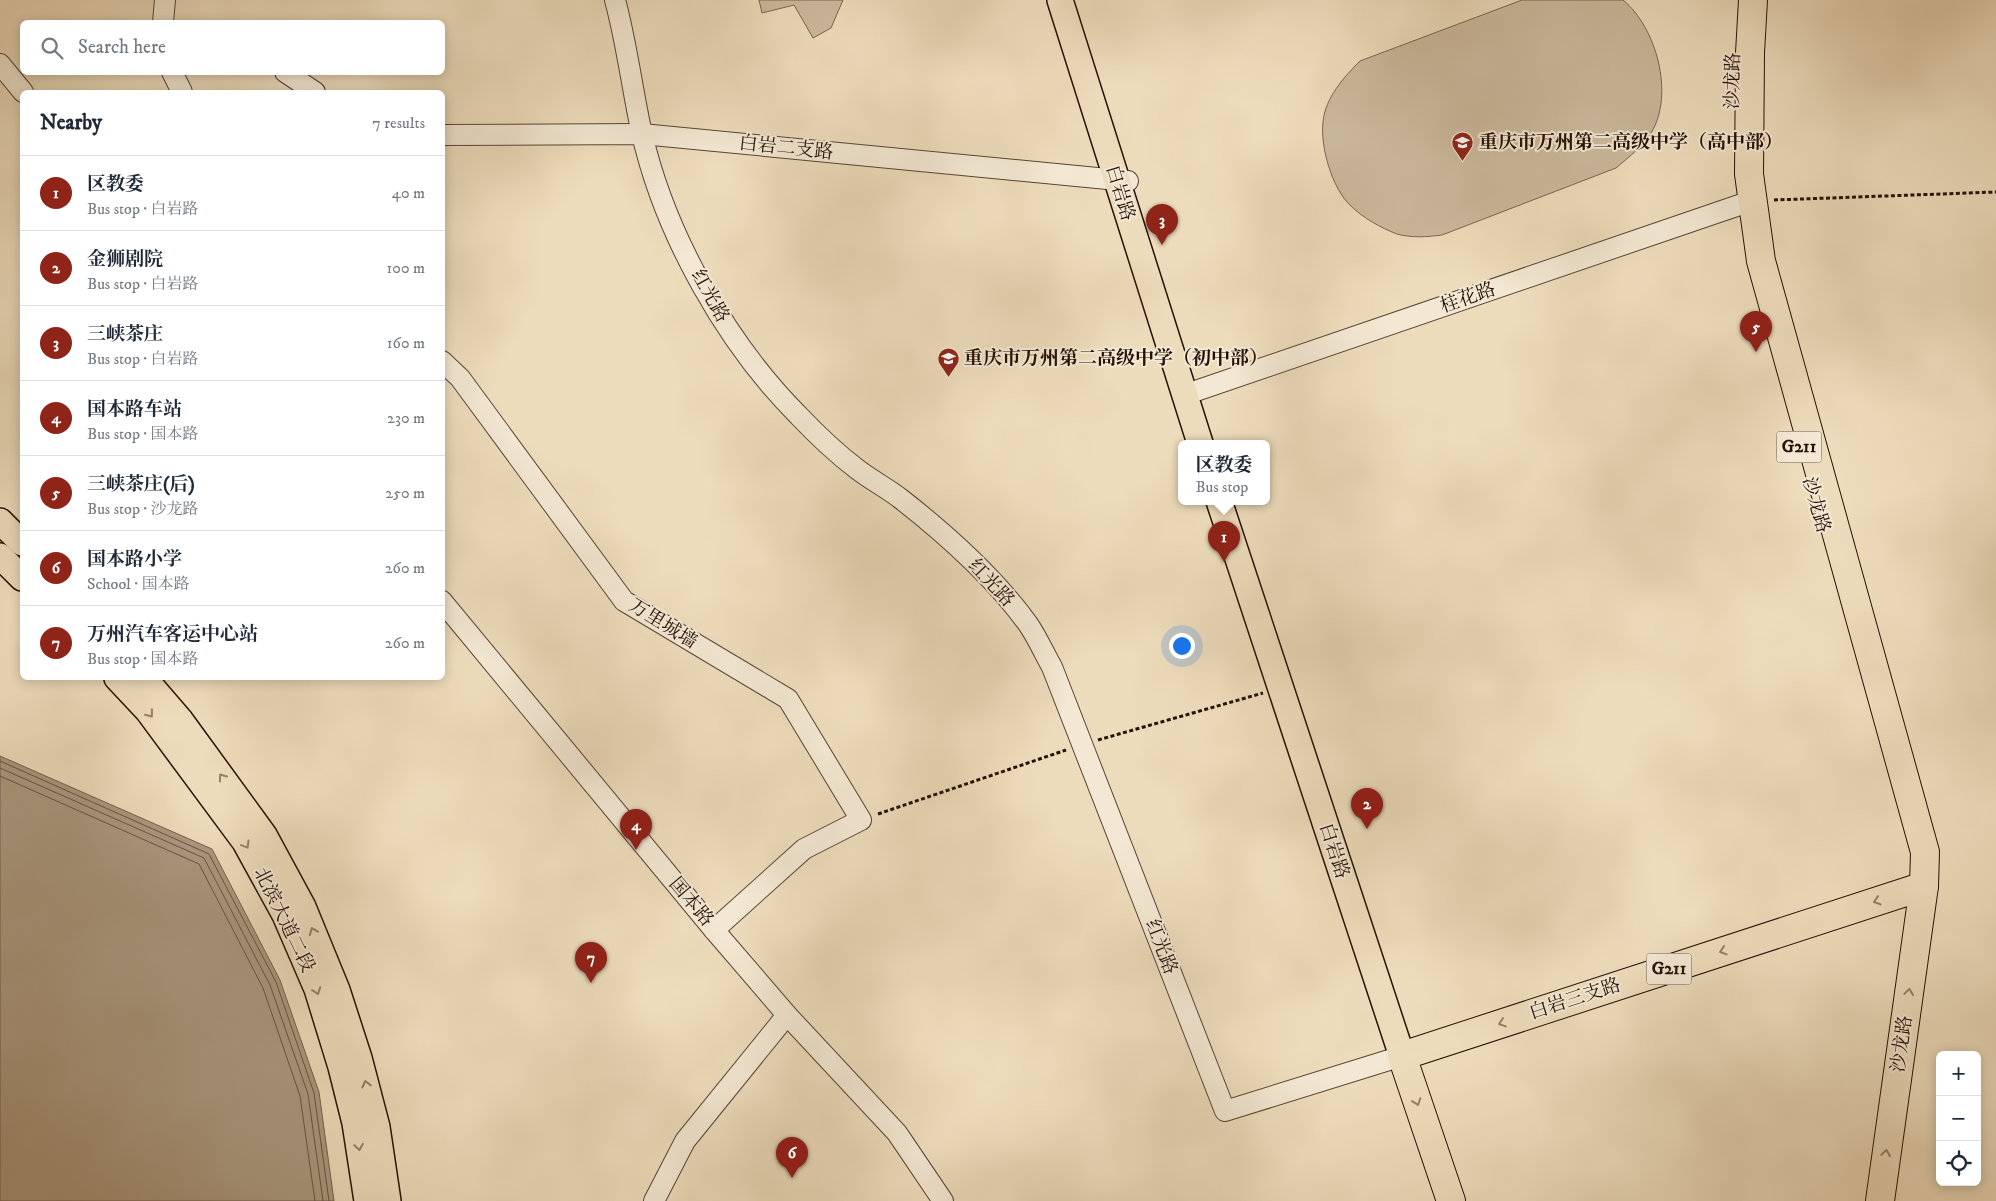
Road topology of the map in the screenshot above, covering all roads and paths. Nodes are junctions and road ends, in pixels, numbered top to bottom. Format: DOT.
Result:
graph roads {
  1 [pos="165,0"];
  2 [pos="615,0"];
  3 [pos="1060,0"];
  4 [pos="1072,0"];
  5 [pos="1736,0"];
  6 [pos="1753,0"];
  7 [pos="163,20"];
  8 [pos="0,64"];
  9 [pos="174,75"];
  10 [pos="290,75"];
  11 [pos="21,90"];
  12 [pos="181,90"];
  13 [pos="312,90"];
  14 [pos="445,134"];
  15 [pos="642,134"];
  16 [pos="1122,181"];
  17 [pos="1996,192"];
  18 [pos="1744,203"];
  19 [pos="445,364"];
  20 [pos="1189,393"];
  21 [pos="1199,440"];
  22 [pos="1210,440"];
  23 [pos="1219,505"];
  24 [pos="1231,505"];
  25 [pos="0,521"];
  26 [pos="20,542"];
  27 [pos="0,556"];
  28 [pos="20,576"];
  29 [pos="445,604"];
  30 [pos="119,680"];
  31 [pos="146,680"];
  32 [pos="1266,692"];
  33 [pos="1082,744"];
  34 [pos="860,820"];
  35 [pos="1924,886"];
  36 [pos="714,930"];
  37 [pos="787,1015"];
  38 [pos="1408,1053"];
  39 [pos="1226,1111"];
  40 [pos="367,1201"];
  41 [pos="388,1201"];
  42 [pos="654,1201"];
  43 [pos="943,1201"];
  44 [pos="1451,1201"];
  45 [pos="1880,1201"];
  1 -- 7 [label="street"];
  2 -- 15 [label="street, 红光路"];
  3 -- 16 [label="main road, 白岩路"];
  4 -- 16 [label="main road, 白岩路"];
  5 -- 18 [label="highway, 沙龙路 / G211"];
  6 -- 18 [label="highway, 沙龙路 / G211"];
  8 -- 11 [label="street"];
  9 -- 12 [label="street"];
  10 -- 13 [label="street"];
  14 -- 15 [label="street, 白岩二支路"];
  15 -- 16 [label="street, 白岩二支路"];
  15 -- 33 [label="street, 红光路"];
  16 -- 20 [label="main road, 白岩路"];
  17 -- 18 [label="path"];
  18 -- 20 [label="street, 桂花路"];
  18 -- 35 [label="highway, 沙龙路 / G211"];
  19 -- 34 [label="street, 万里城墙"];
  20 -- 21 [label="main road, 白岩路"];
  20 -- 22 [label="main road, 白岩路"];
  23 -- 38 [label="main road, 白岩路"];
  24 -- 38 [label="main road, 白岩路"];
  25 -- 26 [label="main road"];
  27 -- 28 [label="main road"];
  29 -- 36 [label="street, 国本路"];
  30 -- 40 [label="main road, 北滨大道二段, one-way"];
  41 -- 31 [label="main road, 北滨大道二段, one-way"];
  32 -- 33 [label="path"];
  33 -- 34 [label="path"];
  33 -- 39 [label="street, 红光路"];
  34 -- 36 [label="street"];
  35 -- 38 [label="highway, 白岩三支路 / G211, one-way"];
  45 -- 35 [label="highway, 沙龙路 / G211, one-way"];
  36 -- 37 [label="street, 国本路"];
  37 -- 42 [label="street"];
  37 -- 43 [label="street, 国本路"];
  38 -- 39 [label="street, 白岩三支路"];
  38 -- 44 [label="highway, 白岩路, one-way"];
}
